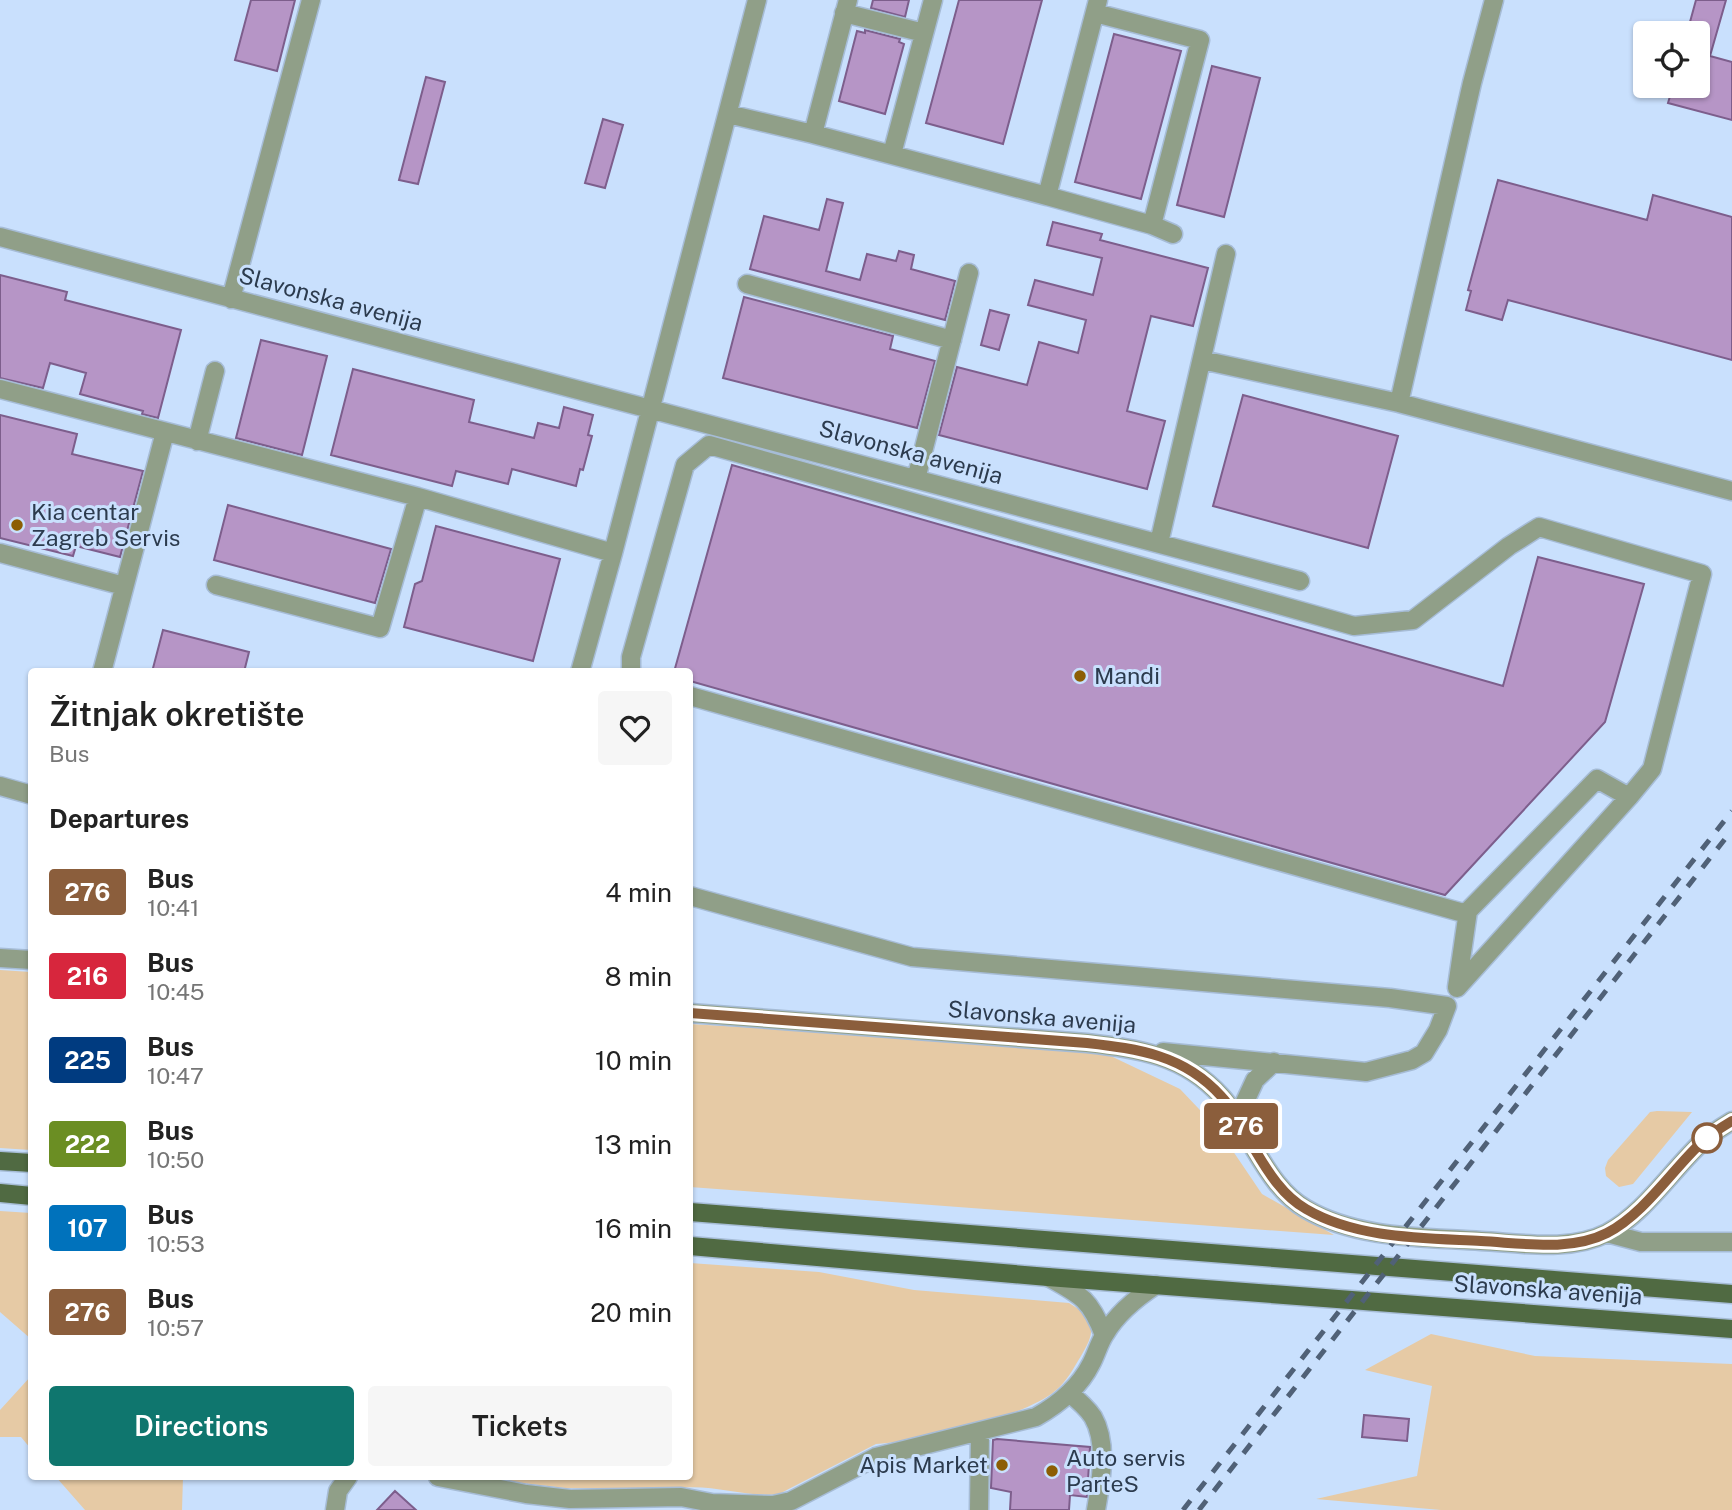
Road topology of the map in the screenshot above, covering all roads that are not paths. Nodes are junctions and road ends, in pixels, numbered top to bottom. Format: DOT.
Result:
graph roads {
  1 [pos="311,0"];
  2 [pos="757,0"];
  3 [pos="933,0"];
  4 [pos="1494,0"];
  5 [pos="1097,6"];
  6 [pos="846,7"];
  7 [pos="924,33"];
  8 [pos="728,114"];
  9 [pos="813,134"];
  10 [pos="892,154"];
  11 [pos="1047,196"];
  12 [pos="1152,225"];
  13 [pos="1173,234"];
  14 [pos="0,237"];
  15 [pos="1226,254"];
  16 [pos="969,273"];
  17 [pos="747,285"];
  18 [pos="231,299"];
  19 [pos="952,340"];
  20 [pos="1202,360"];
  21 [pos="215,371"];
  22 [pos="0,389"];
  23 [pos="1399,403"];
  24 [pos="651,408"];
  25 [pos="165,432"];
  26 [pos="197,441"];
  27 [pos="916,478"];
  28 [pos="1732,491"];
  29 [pos="418,497"];
  30 [pos="1159,543"];
  31 [pos="0,553"];
  32 [pos="613,553"];
  33 [pos="1300,581"];
  34 [pos="216,585"];
  35 [pos="124,586"];
  36 [pos="103,668"];
  37 [pos="581,668"];
  38 [pos="631,668"];
  39 [pos="693,697"];
  40 [pos="0,786"];
  41 [pos="28,793"];
  42 [pos="1629,797"];
  43 [pos="693,897"];
  44 [pos="1467,914"];
  45 [pos="0,958"];
  46 [pos="28,958"];
  47 [pos="1457,988"];
  48 [pos="1447,1006"];
  49 [pos="693,1013"];
  50 [pos="1148,1051"];
  51 [pos="1274,1062"];
  52 [pos="1237,1119"];
  53 [pos="1732,1121"];
  54 [pos="0,1161"];
  55 [pos="28,1163"];
  56 [pos="0,1193"];
  57 [pos="28,1196"];
  58 [pos="693,1212"];
  59 [pos="1607,1233"];
  60 [pos="1732,1242"];
  61 [pos="693,1246"];
  62 [pos="1048,1277"];
  63 [pos="1156,1285"];
  64 [pos="1732,1294"];
  65 [pos="1732,1329"];
  66 [pos="1104,1335"];
  67 [pos="1069,1393"];
  68 [pos="980,1433"];
  69 [pos="345,1480"];
  70 [pos="454,1480"];
  71 [pos="791,1506"];
  72 [pos="710,1507"];
  73 [pos="335,1510"];
  74 [pos="979,1510"];
  75 [pos="1096,1510"];
  1 -- 18 [label="street"];
  2 -- 8 [label="street"];
  3 -- 7 [label="street"];
  4 -- 23 [label="street"];
  5 -- 11 [label="street"];
  5 -- 12 [label="street"];
  6 -- 7 [label="street"];
  6 -- 9 [label="street"];
  7 -- 10 [label="street"];
  8 -- 9 [label="street"];
  8 -- 24 [label="street"];
  9 -- 10 [label="street"];
  10 -- 11 [label="street"];
  11 -- 12 [label="street"];
  12 -- 13 [label="street"];
  14 -- 18 [label="street, Slavonska avenija"];
  15 -- 20 [label="street"];
  16 -- 19 [label="street"];
  17 -- 19 [label="street"];
  18 -- 24 [label="street, Slavonska avenija"];
  19 -- 27 [label="street"];
  20 -- 23 [label="street"];
  20 -- 30 [label="street"];
  21 -- 26 [label="street"];
  22 -- 25 [label="street"];
  23 -- 28 [label="street"];
  24 -- 27 [label="street, Slavonska avenija"];
  24 -- 32 [label="street"];
  25 -- 26 [label="street"];
  25 -- 35 [label="street"];
  26 -- 29 [label="street"];
  27 -- 30 [label="street, Slavonska avenija"];
  29 -- 32 [label="street"];
  29 -- 34 [label="street"];
  30 -- 33 [label="street, Slavonska avenija"];
  31 -- 35 [label="street"];
  32 -- 37 [label="street"];
  35 -- 36 [label="street"];
  38 -- 42 [label="street"];
  39 -- 44 [label="street"];
  40 -- 41 [label="street"];
  42 -- 44 [label="street"];
  42 -- 47 [label="street"];
  43 -- 48 [label="street"];
  44 -- 47 [label="street"];
  45 -- 46 [label="street"];
  47 -- 48 [label="street"];
  48 -- 51 [label="street"];
  49 -- 50 [label="street, Slavonska avenija"];
  50 -- 51 [label="street"];
  50 -- 52 [label="street, Slavonska avenija"];
  51 -- 52 [label="street"];
  52 -- 59 [label="street, Slavonska avenija"];
  53 -- 59 [label="street, Slavonska avenija"];
  54 -- 55 [label="main road"];
  56 -- 57 [label="main road"];
  58 -- 64 [label="main road, Slavonska avenija"];
  59 -- 60 [label="street"];
  61 -- 62 [label="main road, Slavonska avenija"];
  62 -- 63 [label="main road, Slavonska avenija"];
  62 -- 66 [label="street"];
  63 -- 65 [label="main road, Slavonska avenija"];
  63 -- 66 [label="street"];
  66 -- 67 [label="street"];
  67 -- 68 [label="street"];
  67 -- 75 [label="street"];
  68 -- 71 [label="street"];
  68 -- 74 [label="street"];
  69 -- 73 [label="street"];
  70 -- 72 [label="street"];
  71 -- 72 [label="street"];
}
